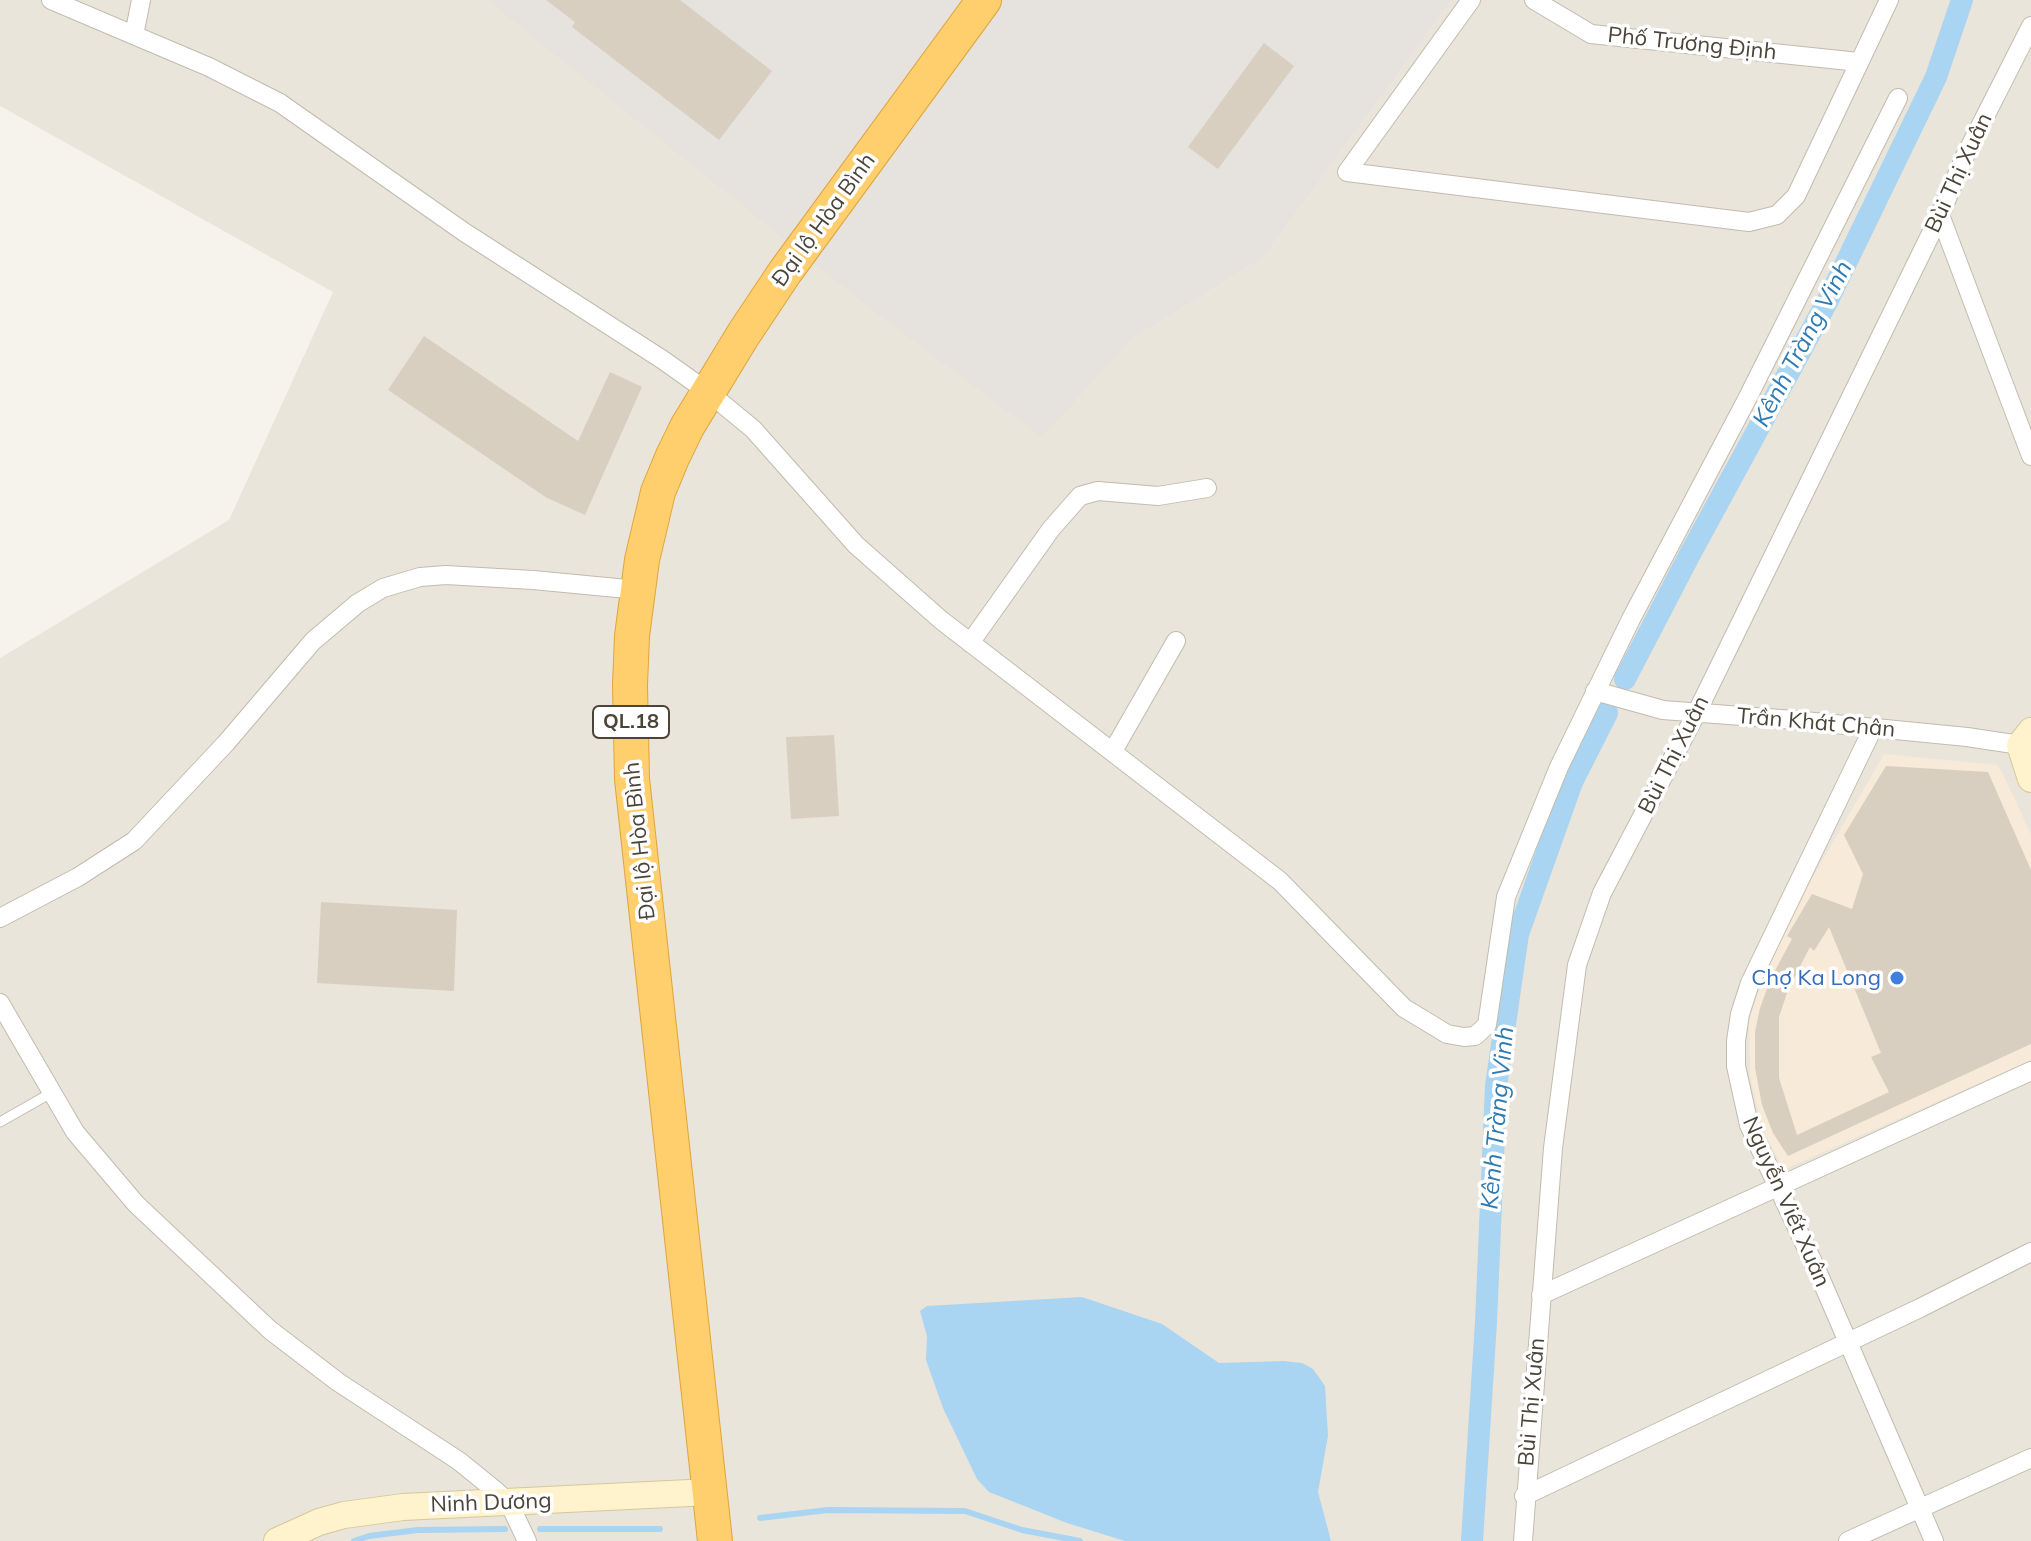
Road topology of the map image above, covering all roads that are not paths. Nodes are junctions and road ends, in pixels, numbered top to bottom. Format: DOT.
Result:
graph roads {
  1 [pos="51,0"];
  2 [pos="141,0"];
  3 [pos="984,0"];
  4 [pos="1471,0"];
  5 [pos="1534,0"];
  6 [pos="1889,0"];
  7 [pos="2031,26"];
  8 [pos="134,35"];
  9 [pos="1859,62"];
  10 [pos="1898,98"];
  11 [pos="1940,215"];
  12 [pos="708,392"];
  13 [pos="2031,456"];
  14 [pos="1207,488"];
  15 [pos="638,590"];
  16 [pos="1176,641"];
  17 [pos="970,643"];
  18 [pos="1595,691"];
  19 [pos="1696,714"];
  20 [pos="1873,728"];
  21 [pos="2026,738"];
  22 [pos="1113,751"];
  23 [pos="2031,779"];
  24 [pos="0,918"];
  25 [pos="0,1003"];
  26 [pos="2031,1071"];
  27 [pos="51,1093"];
  28 [pos="0,1122"];
  29 [pos="1777,1185"];
  30 [pos="2031,1252"];
  31 [pos="1541,1295"];
  32 [pos="1847,1343"];
  33 [pos="2031,1458"];
  34 [pos="710,1492"];
  35 [pos="1524,1496"];
  36 [pos="509,1503"];
  37 [pos="1920,1508"];
  38 [pos="277,1541"];
  39 [pos="527,1541"];
  40 [pos="715,1541"];
  41 [pos="1523,1541"];
  42 [pos="1848,1541"];
  43 [pos="1934,1541"];
  1 -- 8 [label="street"];
  2 -- 8 [label="street"];
  3 -- 12 [label="highway, Đại lộ Hòa Bình / QL.18"];
  4 -- 9 [label="street"];
  5 -- 9 [label="street, Phố Trương Định"];
  6 -- 9 [label="street"];
  7 -- 11 [label="street, Bùi Thị Xuân"];
  8 -- 12 [label="street"];
  10 -- 18 [label="street"];
  11 -- 13 [label="street"];
  11 -- 19 [label="street, Bùi Thị Xuân"];
  12 -- 15 [label="highway, Đại lộ Hòa Bình / QL.18"];
  12 -- 17 [label="street"];
  14 -- 17 [label="street"];
  15 -- 24 [label="street"];
  15 -- 34 [label="highway, Đại lộ Hòa Bình / QL.18"];
  16 -- 22 [label="street"];
  17 -- 22 [label="street"];
  18 -- 19 [label="street, Trần Khát Chân"];
  18 -- 22 [label="street"];
  19 -- 20 [label="street, Trần Khát Chân"];
  19 -- 31 [label="street, Bùi Thị Xuân"];
  20 -- 21 [label="street, Trần Khát Chân"];
  20 -- 29 [label="street, Nguyễn Viết Xuân"];
  21 -- 23 [label="street"];
  25 -- 27 [label="street"];
  26 -- 29 [label="street"];
  27 -- 28 [label="lane"];
  27 -- 36 [label="street"];
  29 -- 31 [label="street"];
  29 -- 32 [label="street, Nguyễn Viết Xuân"];
  30 -- 32 [label="street"];
  31 -- 35 [label="street, Bùi Thị Xuân"];
  32 -- 35 [label="street"];
  32 -- 37 [label="street, Nguyễn Viết Xuân"];
  33 -- 37 [label="street"];
  34 -- 36 [label="street, Ninh Dương"];
  34 -- 40 [label="highway, Đại lộ Hòa Bình / QL.18"];
  35 -- 41 [label="street, Bùi Thị Xuân"];
  36 -- 38 [label="street, Ninh Dương"];
  36 -- 39 [label="street"];
  37 -- 42 [label="street"];
  37 -- 43 [label="street, Nguyễn Viết Xuân"];
}
